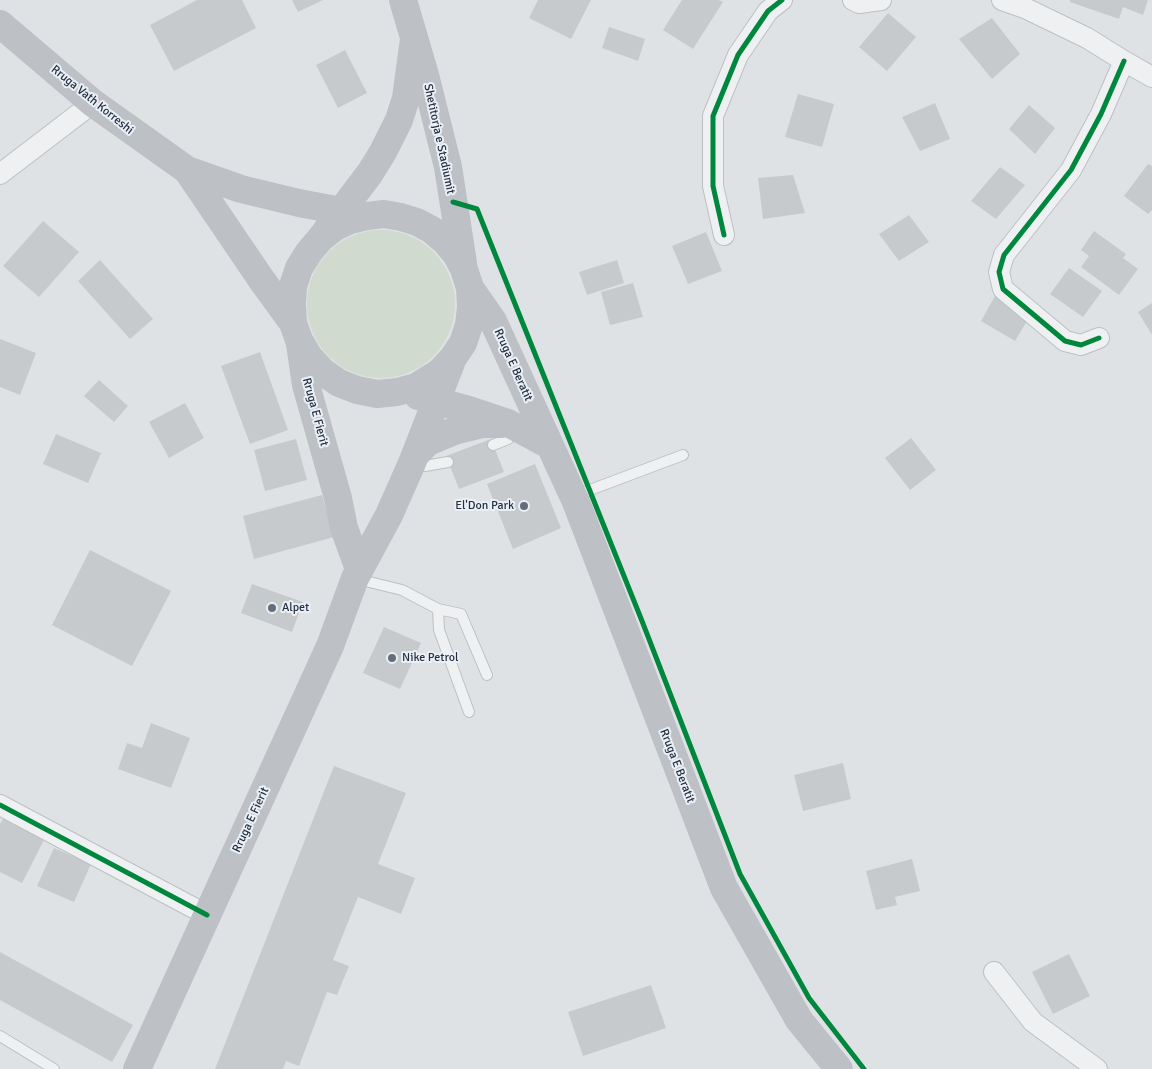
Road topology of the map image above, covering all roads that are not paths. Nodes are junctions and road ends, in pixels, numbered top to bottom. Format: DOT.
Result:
graph roads {
  1 [pos="782,0"];
  2 [pos="853,0"];
  3 [pos="880,0"];
  4 [pos="1002,0"];
  5 [pos="406,2"];
  6 [pos="0,24"];
  7 [pos="414,39"];
  8 [pos="1124,61"];
  9 [pos="1152,76"];
  10 [pos="93,103"];
  11 [pos="383,152"];
  12 [pos="187,170"];
  13 [pos="0,174"];
  14 [pos="281,198"];
  15 [pos="354,213"];
  16 [pos="724,235"];
  17 [pos="467,279"];
  18 [pos="296,332"];
  19 [pos="1099,338"];
  20 [pos="453,358"];
  21 [pos="397,392"];
  22 [pos="436,400"];
  23 [pos="505,432"];
  24 [pos="549,444"];
  25 [pos="683,455"];
  26 [pos="414,458"];
  27 [pos="448,462"];
  28 [pos="573,496"];
  29 [pos="357,574"];
  30 [pos="438,609"];
  31 [pos="487,675"];
  32 [pos="469,712"];
  33 [pos="0,805"];
  34 [pos="207,915"];
  35 [pos="994,972"];
  36 [pos="0,1036"];
  37 [pos="54,1069"];
  38 [pos="137,1069"];
  39 [pos="839,1069"];
  40 [pos="1097,1069"];
  1 -- 16 [label="street"];
  2 -- 3 [label="street"];
  4 -- 8 [label="street"];
  5 -- 7 [label="main road, Shetitorja e Stadiumit"];
  6 -- 10 [label="main road, Rruga Vath Korreshi"];
  7 -- 11 [label="main road, Shetitorja e Stadiumit"];
  7 -- 17 [label="main road, Shetitorja e Stadiumit"];
  8 -- 9 [label="street"];
  8 -- 19 [label="street"];
  10 -- 12 [label="main road, Rruga Vath Korreshi"];
  10 -- 13 [label="street"];
  11 -- 14 [label="main road"];
  11 -- 15 [label="main road, Shetitorja e Stadiumit"];
  12 -- 14 [label="main road, Rruga Vath Korreshi"];
  12 -- 18 [label="main road, Rruga Vath Korreshi"];
  14 -- 15 [label="main road, Rruga Vath Korreshi"];
  15 -- 17 [label="main road, Rruga E Beratit"];
  15 -- 18 [label="main road, Rruga E Fierit"];
  17 -- 20 [label="main road, Shetitorja e Stadiumit"];
  17 -- 24 [label="main road, Rruga E Beratit"];
  18 -- 21 [label="main road, Rruga Vath Korreshi"];
  18 -- 29 [label="main road, Rruga E Fierit"];
  20 -- 21 [label="main road"];
  20 -- 22 [label="main road, Rruga E Fierit"];
  21 -- 22 [label="main road"];
  22 -- 23 [label="main road"];
  22 -- 26 [label="main road, Rruga E Fierit"];
  23 -- 24 [label="main road"];
  23 -- 26 [label="main road"];
  24 -- 28 [label="main road, Rruga E Beratit"];
  25 -- 28 [label="lane"];
  26 -- 27 [label="lane"];
  26 -- 29 [label="main road, Rruga E Fierit"];
  28 -- 39 [label="main road, Rruga E Beratit"];
  29 -- 30 [label="lane"];
  29 -- 34 [label="main road, Rruga E Fierit"];
  30 -- 31 [label="lane"];
  30 -- 32 [label="lane"];
  33 -- 34 [label="street"];
  34 -- 38 [label="main road, Rruga E Fierit"];
  35 -- 40 [label="street"];
  36 -- 37 [label="lane"];
}
